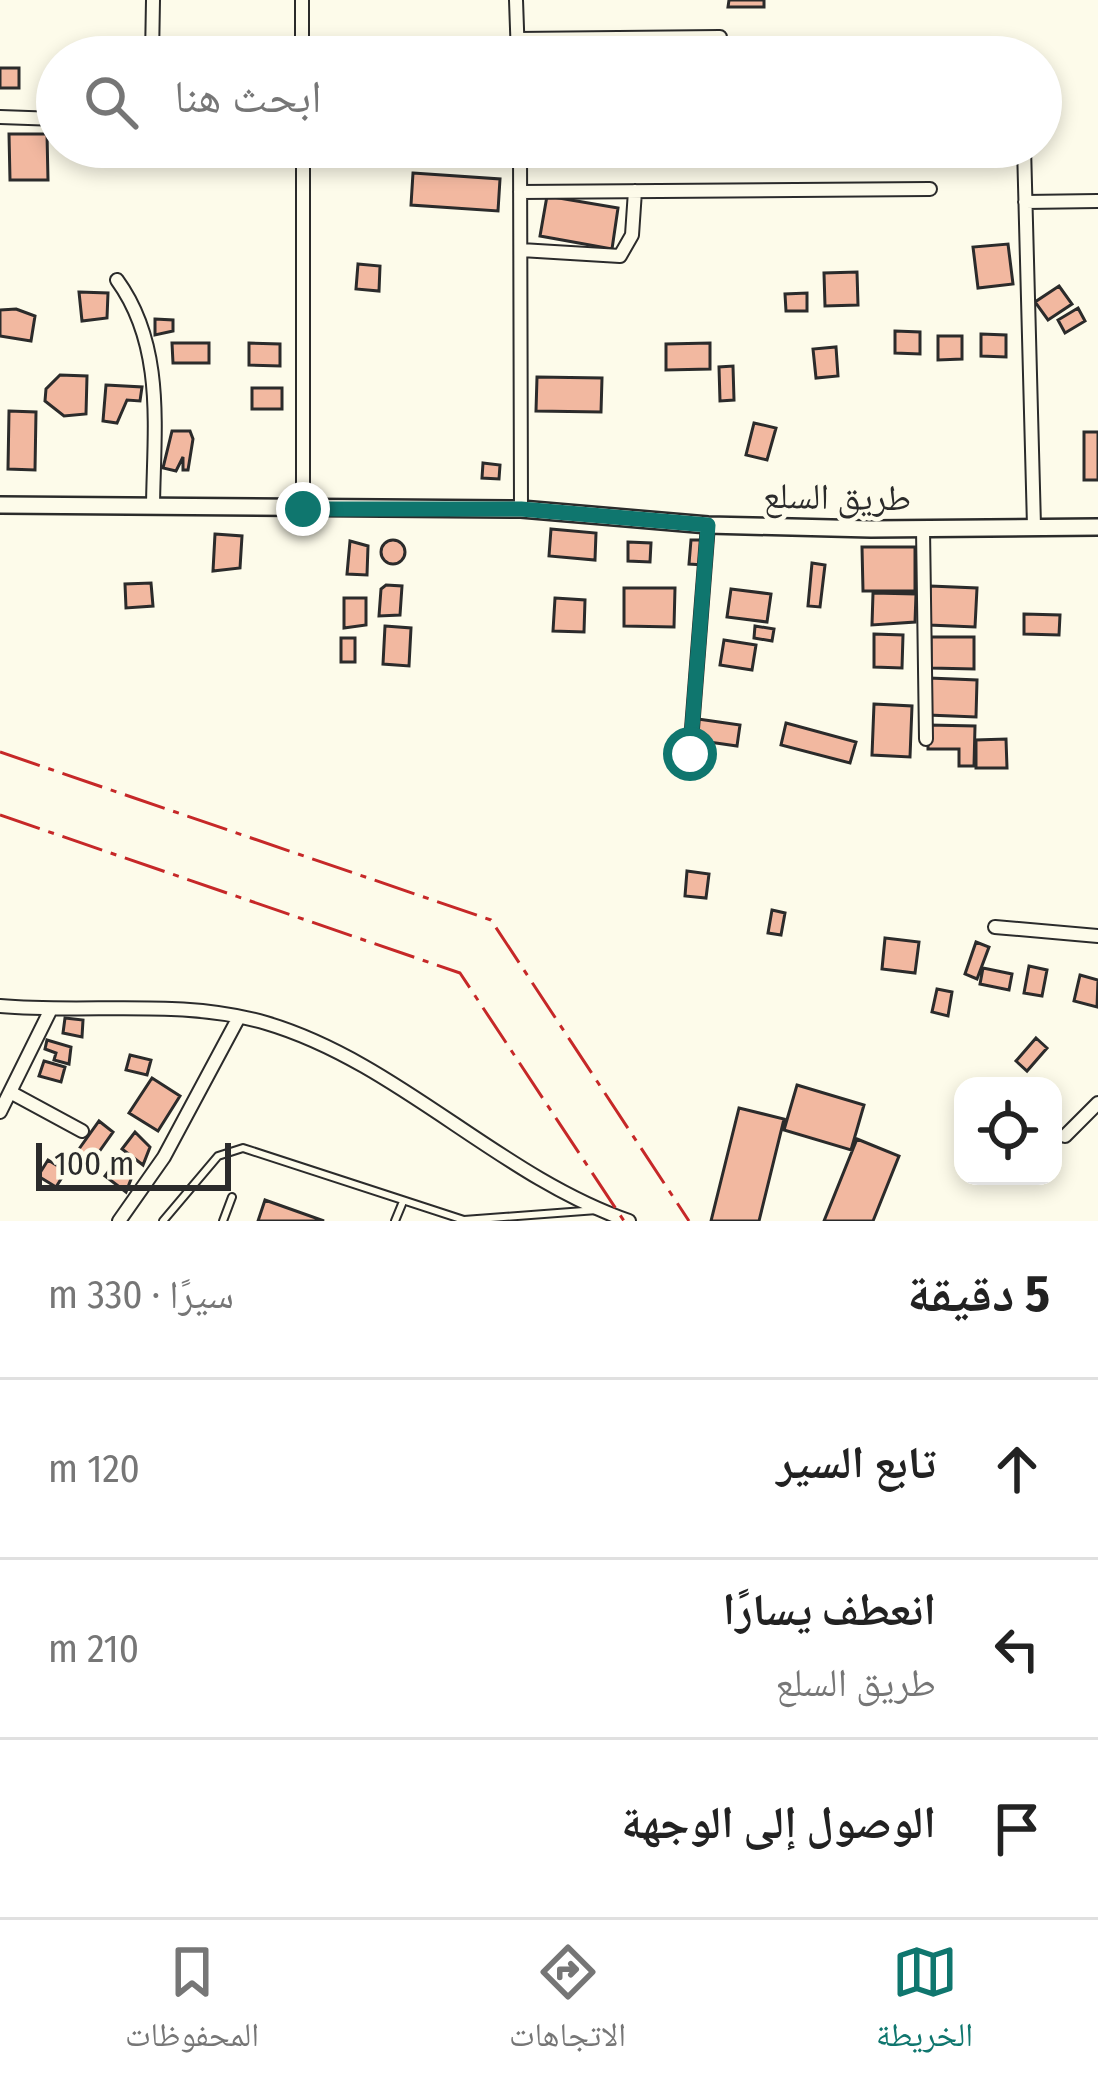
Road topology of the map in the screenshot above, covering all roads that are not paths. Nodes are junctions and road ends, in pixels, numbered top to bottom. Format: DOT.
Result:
graph roads {
  1 [pos="153,0"];
  2 [pos="302,0"];
  3 [pos="516,0"];
  4 [pos="152,36"];
  5 [pos="302,36"];
  6 [pos="517,36"];
  7 [pos="0,117"];
  8 [pos="36,118"];
  9 [pos="303,168"];
  10 [pos="520,168"];
  11 [pos="1024,168"];
  12 [pos="930,188"];
  13 [pos="635,191"];
  14 [pos="520,192"];
  15 [pos="1098,201"];
  16 [pos="1025,202"];
  17 [pos="521,250"];
  18 [pos="117,280"];
  19 [pos="0,505"];
  20 [pos="153,505"];
  21 [pos="303,509"];
  22 [pos="521,509"];
  23 [pos="708,525"];
  24 [pos="1034,526"];
  25 [pos="1098,527"];
  26 [pos="923,529"];
  27 [pos="926,739"];
  28 [pos="690,754"];
  29 [pos="995,927"];
  30 [pos="1098,936"];
  31 [pos="0,1006"];
  32 [pos="51,1010"];
  33 [pos="239,1017"];
  34 [pos="10,1092"];
  35 [pos="1098,1103"];
  36 [pos="0,1112"];
  37 [pos="82,1131"];
  38 [pos="1065,1136"];
  39 [pos="232,1197"];
  40 [pos="402,1204"];
  41 [pos="601,1210"];
  42 [pos="623,1220"];
  43 [pos="119,1221"];
  44 [pos="163,1221"];
  45 [pos="223,1221"];
  46 [pos="395,1221"];
  1 -- 4 [label="street"];
  2 -- 5 [label="street"];
  3 -- 6 [label="street"];
  7 -- 8 [label="street"];
  9 -- 21 [label="street"];
  10 -- 14 [label="street"];
  11 -- 16 [label="street"];
  12 -- 13 [label="street"];
  13 -- 14 [label="street"];
  13 -- 17 [label="street"];
  14 -- 17 [label="street"];
  15 -- 16 [label="street"];
  16 -- 24 [label="street"];
  17 -- 22 [label="street"];
  18 -- 20 [label="street"];
  19 -- 20 [label="street, طريق السلع"];
  20 -- 21 [label="street, طريق السلع"];
  21 -- 22 [label="street, طريق السلع"];
  22 -- 23 [label="street, طريق السلع"];
  23 -- 26 [label="street, طريق السلع"];
  23 -- 28 [label="street"];
  24 -- 25 [label="street, طريق السلع"];
  24 -- 26 [label="street, طريق السلع"];
  26 -- 27 [label="street"];
  29 -- 30 [label="street"];
  31 -- 32 [label="street"];
  32 -- 33 [label="street"];
  32 -- 34 [label="street"];
  33 -- 41 [label="street"];
  33 -- 43 [label="street"];
  34 -- 36 [label="street"];
  34 -- 37 [label="street"];
  35 -- 38 [label="street"];
  39 -- 45 [label="lane"];
  40 -- 41 [label="lane"];
  40 -- 44 [label="lane"];
  40 -- 46 [label="lane"];
  41 -- 42 [label="street"];
}
